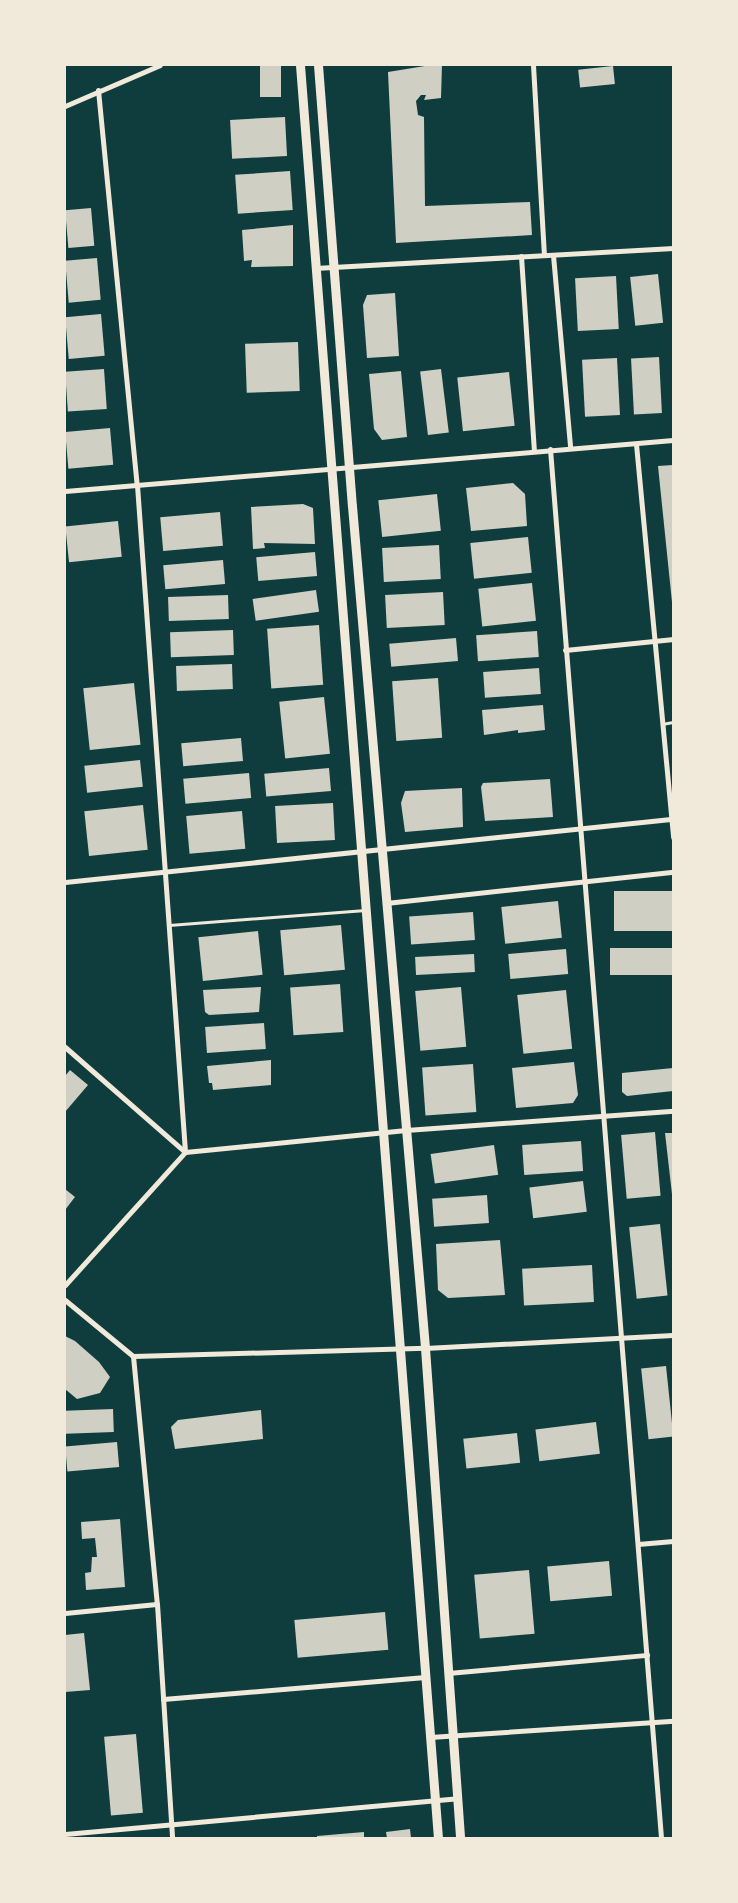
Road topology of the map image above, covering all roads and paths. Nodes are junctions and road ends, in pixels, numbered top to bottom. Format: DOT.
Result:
graph roads {
  1 [pos="160,65"];
  2 [pos="300,65"];
  3 [pos="318,65"];
  4 [pos="534,65"];
  5 [pos="98,90"];
  6 [pos="65,106"];
  7 [pos="673,248"];
  8 [pos="553,254"];
  9 [pos="544,255"];
  10 [pos="521,256"];
  11 [pos="315,268"];
  12 [pos="334,268"];
  13 [pos="673,440"];
  14 [pos="636,444"];
  15 [pos="570,447"];
  16 [pos="550,449"];
  17 [pos="534,450"];
  18 [pos="349,466"];
  19 [pos="331,468"];
  20 [pos="137,485"];
  21 [pos="65,491"];
  22 [pos="673,639"];
  23 [pos="653,640"];
  24 [pos="565,650"];
  25 [pos="673,722"];
  26 [pos="661,725"];
  27 [pos="671,819"];
  28 [pos="580,829"];
  29 [pos="673,837"];
  30 [pos="381,849"];
  31 [pos="361,851"];
  32 [pos="165,872"];
  33 [pos="673,872"];
  34 [pos="65,882"];
  35 [pos="584,882"];
  36 [pos="386,903"];
  37 [pos="366,910"];
  38 [pos="169,925"];
  39 [pos="65,1047"];
  40 [pos="673,1111"];
  41 [pos="604,1117"];
  42 [pos="406,1130"];
  43 [pos="383,1132"];
  44 [pos="185,1152"];
  45 [pos="65,1285"];
  46 [pos="65,1300"];
  47 [pos="673,1336"];
  48 [pos="621,1340"];
  49 [pos="425,1348"];
  50 [pos="400,1349"];
  51 [pos="133,1356"];
  52 [pos="673,1541"];
  53 [pos="638,1544"];
  54 [pos="157,1604"];
  55 [pos="65,1613"];
  56 [pos="647,1655"];
  57 [pos="448,1673"];
  58 [pos="425,1677"];
  59 [pos="163,1699"];
  60 [pos="673,1721"];
  61 [pos="653,1723"];
  62 [pos="453,1735"];
  63 [pos="430,1736"];
  64 [pos="457,1798"];
  65 [pos="435,1799"];
  66 [pos="171,1824"];
  67 [pos="65,1834"];
  68 [pos="172,1838"];
  69 [pos="438,1838"];
  70 [pos="460,1838"];
  71 [pos="661,1838"];
  1 -- 5 [label="street"];
  2 -- 11 [label="main road"];
  3 -- 12 [label="main road"];
  4 -- 9 [label="street"];
  5 -- 6 [label="street"];
  5 -- 20 [label="street"];
  7 -- 8 [label="street"];
  8 -- 9 [label="street"];
  8 -- 15 [label="street"];
  9 -- 10 [label="street"];
  10 -- 12 [label="street"];
  10 -- 17 [label="street"];
  11 -- 12 [label="street"];
  11 -- 19 [label="main road"];
  12 -- 18 [label="main road"];
  13 -- 14 [label="street"];
  14 -- 15 [label="street"];
  14 -- 23 [label="street"];
  15 -- 16 [label="street"];
  16 -- 17 [label="street"];
  16 -- 24 [label="street"];
  17 -- 18 [label="street"];
  18 -- 19 [label="street"];
  18 -- 30 [label="main road"];
  19 -- 20 [label="street"];
  19 -- 31 [label="main road"];
  20 -- 21 [label="street"];
  20 -- 32 [label="street"];
  22 -- 23 [label="street"];
  23 -- 24 [label="street"];
  23 -- 26 [label="street"];
  24 -- 28 [label="street"];
  25 -- 26 [label="lane"];
  26 -- 27 [label="street"];
  27 -- 28 [label="street"];
  27 -- 29 [label="street"];
  28 -- 30 [label="street"];
  28 -- 35 [label="street"];
  30 -- 31 [label="street"];
  30 -- 36 [label="main road"];
  31 -- 32 [label="street"];
  31 -- 37 [label="main road"];
  32 -- 34 [label="street"];
  32 -- 38 [label="street"];
  33 -- 35 [label="street"];
  35 -- 36 [label="street"];
  35 -- 41 [label="street"];
  36 -- 42 [label="main road"];
  37 -- 38 [label="lane"];
  37 -- 43 [label="main road"];
  38 -- 44 [label="street"];
  39 -- 44 [label="street"];
  40 -- 41 [label="street"];
  41 -- 42 [label="street"];
  41 -- 48 [label="street"];
  42 -- 43 [label="street"];
  42 -- 49 [label="main road"];
  43 -- 44 [label="street"];
  43 -- 50 [label="main road"];
  44 -- 45 [label="street"];
  46 -- 51 [label="street"];
  47 -- 48 [label="street"];
  48 -- 49 [label="street"];
  48 -- 53 [label="street"];
  49 -- 50 [label="street"];
  49 -- 57 [label="main road"];
  50 -- 51 [label="street"];
  50 -- 58 [label="main road"];
  51 -- 54 [label="street"];
  52 -- 53 [label="street"];
  53 -- 56 [label="street"];
  54 -- 55 [label="street"];
  54 -- 59 [label="street"];
  56 -- 57 [label="street"];
  56 -- 61 [label="street"];
  57 -- 62 [label="main road"];
  58 -- 59 [label="street"];
  58 -- 63 [label="main road"];
  59 -- 66 [label="street"];
  60 -- 61 [label="street"];
  61 -- 62 [label="street"];
  61 -- 71 [label="street"];
  62 -- 63 [label="street"];
  62 -- 64 [label="main road"];
  63 -- 65 [label="main road"];
  64 -- 65 [label="street"];
  64 -- 70 [label="main road"];
  65 -- 66 [label="street"];
  65 -- 69 [label="main road"];
  66 -- 67 [label="street"];
  66 -- 68 [label="street"];
}
